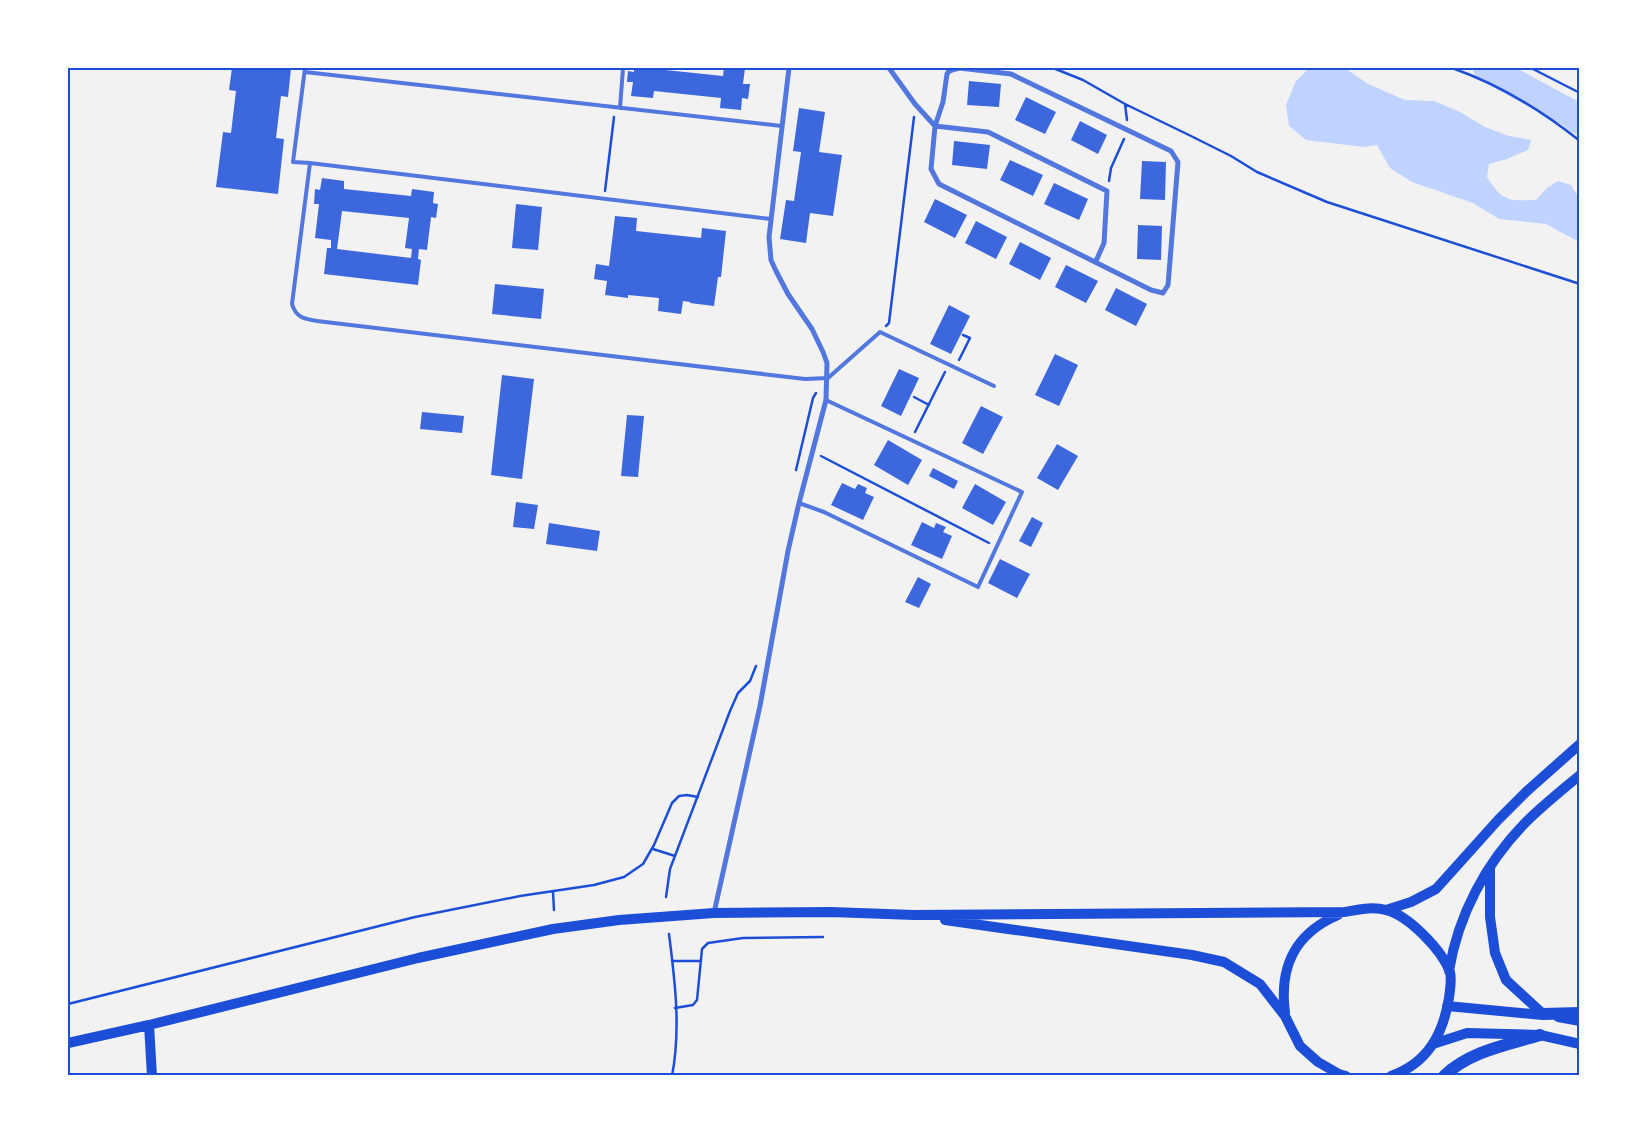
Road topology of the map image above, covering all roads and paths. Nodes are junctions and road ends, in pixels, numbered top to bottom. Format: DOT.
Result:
graph roads {
  1 [pos="623,68"];
  2 [pos="789,68"];
  3 [pos="890,68"];
  4 [pos="1053,68"];
  5 [pos="1452,68"];
  6 [pos="1531,68"];
  7 [pos="305,70"];
  8 [pos="1580,93"];
  9 [pos="916,104"];
  10 [pos="1125,104"];
  11 [pos="618,108"];
  12 [pos="782,126"];
  13 [pos="935,126"];
  14 [pos="1128,130"];
  15 [pos="1580,141"];
  16 [pos="310,163"];
  17 [pos="1107,191"];
  18 [pos="605,198"];
  19 [pos="771,218"];
  20 [pos="1096,261"];
  21 [pos="1580,284"];
  22 [pos="880,332"];
  23 [pos="963,335"];
  24 [pos="949,365"];
  25 [pos="955,368"];
  26 [pos="828,378"];
  27 [pos="994,386"];
  28 [pos="914,397"];
  29 [pos="826,400"];
  30 [pos="929,405"];
  31 [pos="911,440"];
  32 [pos="813,452"];
  33 [pos="799,503"];
  34 [pos="996,547"];
  35 [pos="750,681"];
  36 [pos="1580,744"];
  37 [pos="1580,775"];
  38 [pos="698,797"];
  39 [pos="652,848"];
  40 [pos="675,856"];
  41 [pos="1490,869"];
  42 [pos="553,892"];
  43 [pos="666,896"];
  44 [pos="554,910"];
  45 [pos="1386,910"];
  46 [pos="1344,912"];
  47 [pos="714,913"];
  48 [pos="914,915"];
  49 [pos="669,934"];
  50 [pos="823,937"];
  51 [pos="701,961"];
  52 [pos="672,962"];
  53 [pos="1449,971"];
  54 [pos="68,1004"];
  55 [pos="1447,1006"];
  56 [pos="676,1008"];
  57 [pos="1580,1013"];
  58 [pos="1543,1014"];
  59 [pos="1285,1016"];
  60 [pos="1580,1021"];
  61 [pos="149,1025"];
  62 [pos="1540,1035"];
  63 [pos="68,1043"];
  64 [pos="1433,1044"];
  65 [pos="1580,1044"];
  66 [pos="152,1076"];
  67 [pos="672,1076"];
  68 [pos="1346,1076"];
  69 [pos="1391,1076"];
  70 [pos="1444,1076"];
  1 -- 11 [label="lane"];
  2 -- 12 [label="street"];
  3 -- 9 [label="street"];
  4 -- 10 [label="path"];
  5 -- 15 [label="path"];
  6 -- 8 [label="path"];
  7 -- 11 [label="lane"];
  7 -- 16 [label="lane"];
  9 -- 13 [label="street"];
  9 -- 22 [label="path"];
  10 -- 14 [label="path"];
  10 -- 21 [label="path"];
  11 -- 12 [label="lane"];
  11 -- 18 [label="path"];
  12 -- 19 [label="street"];
  13 -- 14 [label="street"];
  13 -- 17 [label="street"];
  13 -- 20 [label="street"];
  14 -- 17 [label="path"];
  14 -- 20 [label="street"];
  16 -- 18 [label="lane"];
  16 -- 26 [label="lane"];
  17 -- 20 [label="street"];
  18 -- 19 [label="lane"];
  19 -- 26 [label="street"];
  22 -- 24 [label="lane"];
  22 -- 26 [label="lane"];
  23 -- 25 [label="path"];
  24 -- 25 [label="lane"];
  24 -- 30 [label="path"];
  25 -- 27 [label="lane"];
  26 -- 29 [label="street"];
  28 -- 30 [label="path"];
  29 -- 31 [label="lane"];
  29 -- 32 [label="street"];
  30 -- 31 [label="path"];
  31 -- 34 [label="lane"];
  32 -- 33 [label="street"];
  32 -- 34 [label="path"];
  33 -- 34 [label="lane"];
  33 -- 47 [label="street"];
  35 -- 38 [label="path"];
  36 -- 45 [label="main road"];
  37 -- 41 [label="main road"];
  38 -- 39 [label="path"];
  38 -- 40 [label="path"];
  39 -- 40 [label="path"];
  39 -- 42 [label="path"];
  40 -- 43 [label="path"];
  41 -- 53 [label="main road"];
  41 -- 58 [label="main road"];
  42 -- 44 [label="path"];
  42 -- 54 [label="path"];
  45 -- 46 [label="main road"];
  45 -- 53 [label="main road"];
  46 -- 48 [label="main road"];
  46 -- 59 [label="main road"];
  47 -- 48 [label="main road"];
  47 -- 61 [label="main road"];
  48 -- 59 [label="main road"];
  49 -- 52 [label="path"];
  50 -- 51 [label="path"];
  51 -- 52 [label="path"];
  51 -- 56 [label="path"];
  52 -- 56 [label="path"];
  53 -- 55 [label="main road"];
  55 -- 58 [label="main road"];
  55 -- 64 [label="main road"];
  56 -- 67 [label="path"];
  57 -- 58 [label="highway"];
  58 -- 60 [label="main road"];
  59 -- 68 [label="main road"];
  61 -- 63 [label="main road"];
  61 -- 66 [label="main road"];
  62 -- 64 [label="main road"];
  62 -- 65 [label="main road"];
  62 -- 70 [label="highway"];
  64 -- 69 [label="main road"];
}
